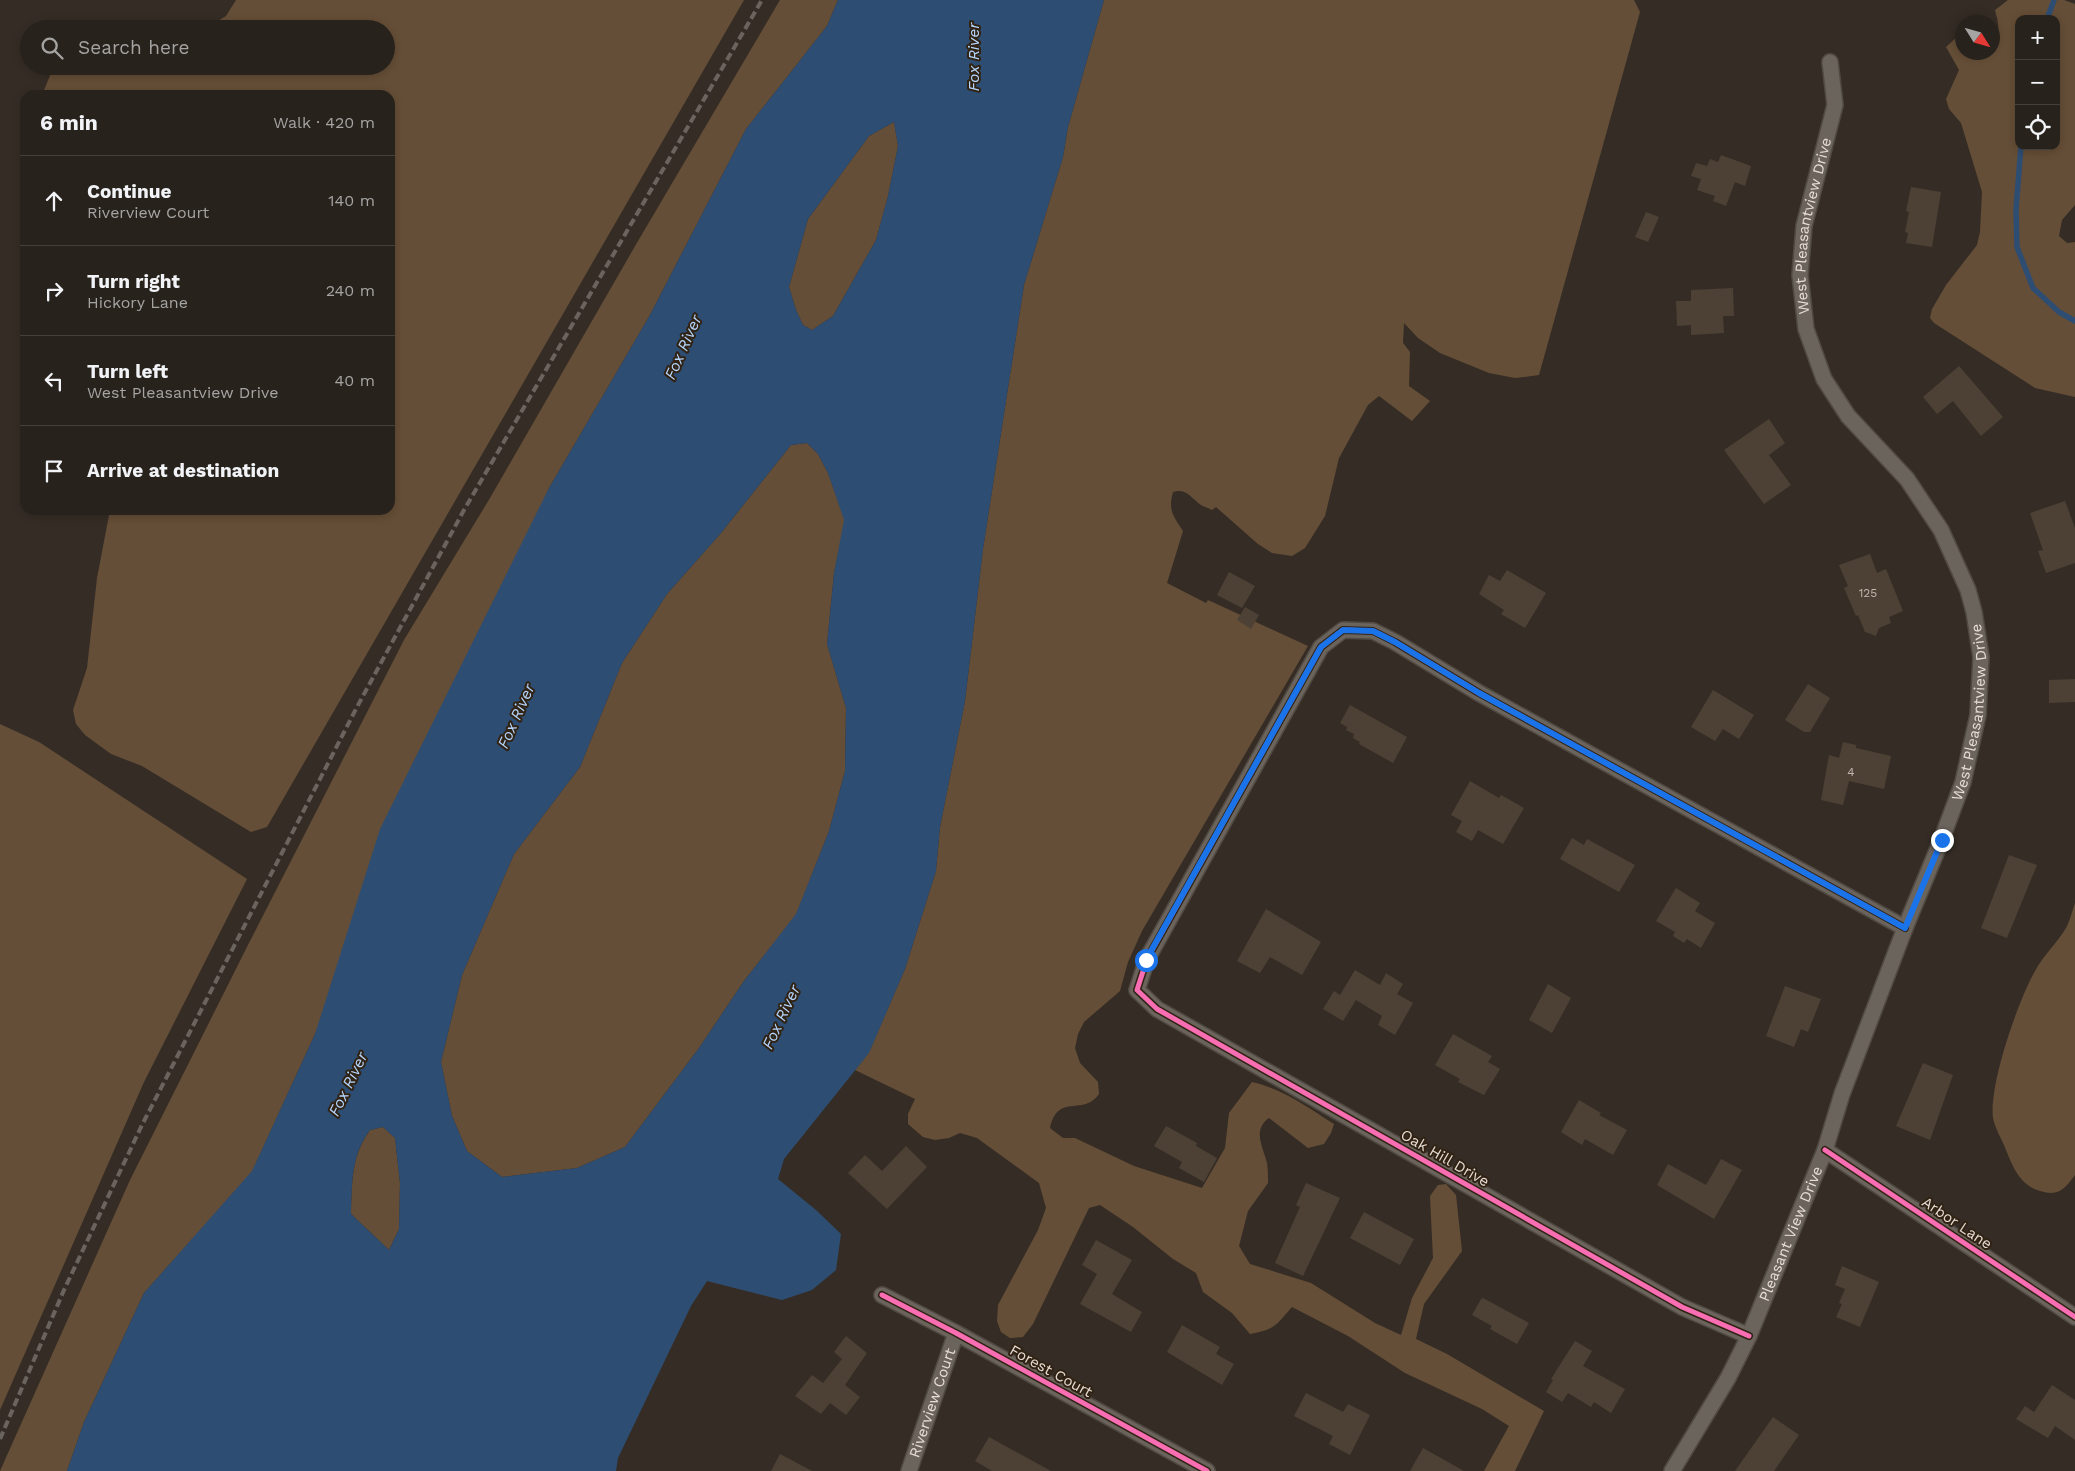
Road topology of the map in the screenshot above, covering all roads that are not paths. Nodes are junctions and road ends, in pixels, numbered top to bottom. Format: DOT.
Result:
graph roads {
  1 [pos="1830,62"];
  2 [pos="1905,928"];
  3 [pos="1825,1150"];
  4 [pos="882,1295"];
  5 [pos="2075,1317"];
  6 [pos="956,1332"];
  7 [pos="1749,1336"];
  8 [pos="909,1471"];
  9 [pos="1207,1471"];
  10 [pos="1672,1471"];
  1 -- 2 [label="street, West Pleasantview Drive"];
  2 -- 3 [label="street, Pleasant View Drive"];
  2 -- 7 [label="street, Oak Hill Drive"];
  3 -- 5 [label="street, Arbor Lane"];
  3 -- 7 [label="street, Pleasant View Drive"];
  4 -- 6 [label="street, Forest Court"];
  6 -- 8 [label="street, Riverview Court"];
  6 -- 9 [label="street, Forest Court"];
  7 -- 10 [label="street, Pleasant View Drive"];
}
